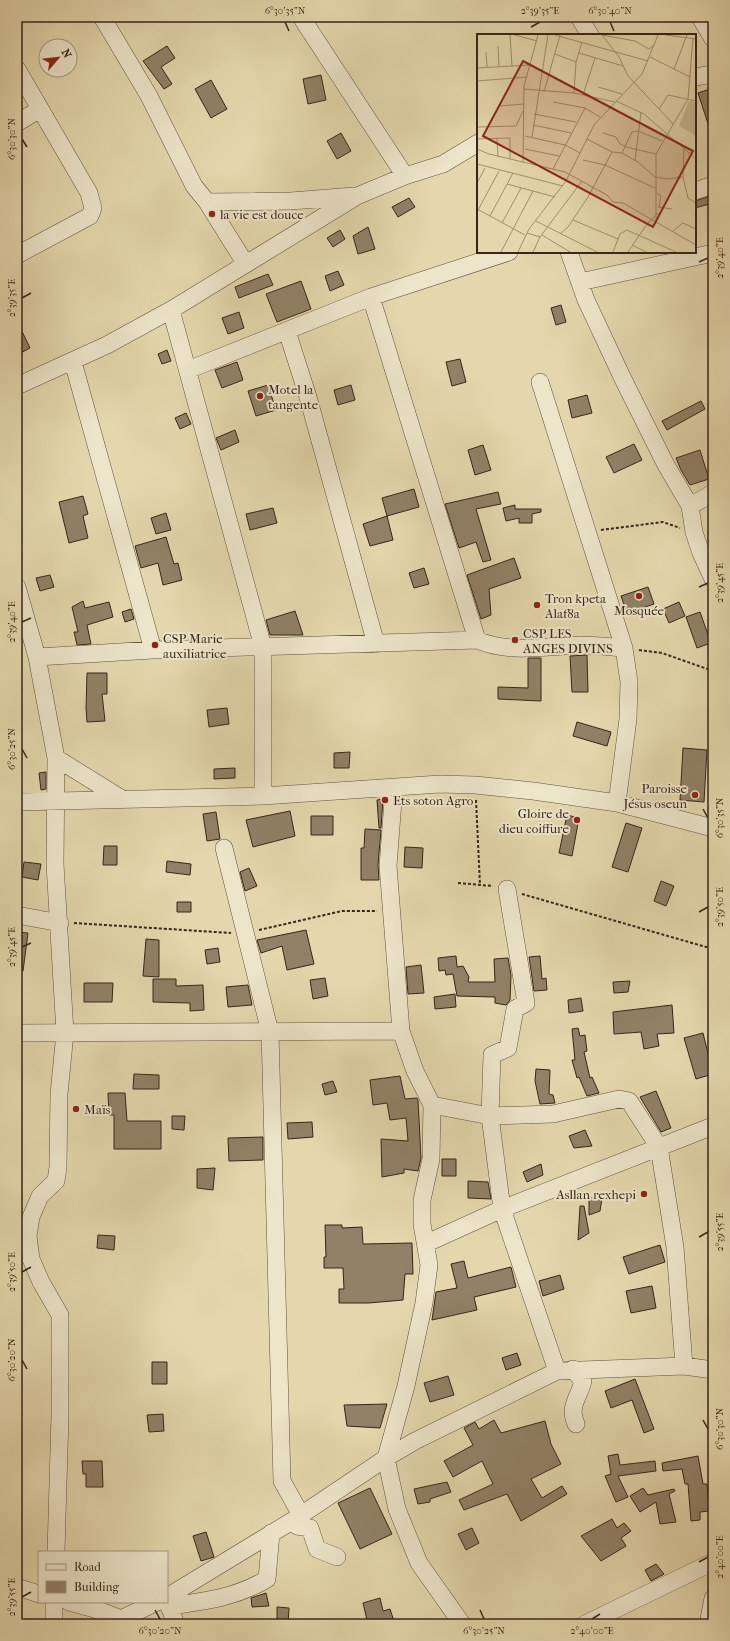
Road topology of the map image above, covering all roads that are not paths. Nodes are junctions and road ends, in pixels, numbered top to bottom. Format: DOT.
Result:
graph roads {
  1 [pos="102,17"];
  2 [pos="301,17"];
  3 [pos="579,17"];
  4 [pos="700,17"];
  5 [pos="589,34"];
  6 [pos="713,39"];
  7 [pos="17,70"];
  8 [pos="713,74"];
  9 [pos="696,77"];
  10 [pos="40,109"];
  11 [pos="17,123"];
  12 [pos="477,144"];
  13 [pos="405,176"];
  14 [pos="713,185"];
  15 [pos="696,191"];
  16 [pos="357,196"];
  17 [pos="207,202"];
  18 [pos="713,252"];
  19 [pos="506,253"];
  20 [pos="569,253"];
  21 [pos="17,256"];
  22 [pos="245,263"];
  23 [pos="580,282"];
  24 [pos="371,297"];
  25 [pos="171,310"];
  26 [pos="287,331"];
  27 [pos="73,362"];
  28 [pos="188,370"];
  29 [pos="540,382"];
  30 [pos="17,386"];
  31 [pos="713,493"];
  32 [pos="690,506"];
  33 [pos="713,579"];
  34 [pos="17,588"];
  35 [pos="477,640"];
  36 [pos="376,644"];
  37 [pos="263,647"];
  38 [pos="624,648"];
  39 [pos="153,650"];
  40 [pos="37,657"];
  41 [pos="56,758"];
  42 [pos="394,788"];
  43 [pos="263,796"];
  44 [pos="122,799"];
  45 [pos="55,800"];
  46 [pos="17,802"];
  47 [pos="617,803"];
  48 [pos="713,828"];
  49 [pos="224,848"];
  50 [pos="507,889"];
  51 [pos="17,914"];
  52 [pos="60,923"];
  53 [pos="401,1031"];
  54 [pos="270,1032"];
  55 [pos="17,1033"];
  56 [pos="65,1033"];
  57 [pos="432,1105"];
  58 [pos="490,1116"];
  59 [pos="713,1126"];
  60 [pos="659,1147"];
  61 [pos="502,1210"];
  62 [pos="427,1243"];
  63 [pos="684,1366"];
  64 [pos="565,1370"];
  65 [pos="713,1370"];
  66 [pos="576,1424"];
  67 [pos="386,1458"];
  68 [pos="297,1518"];
  69 [pos="271,1533"];
  70 [pos="56,1551"];
  71 [pos="338,1557"];
  72 [pos="713,1562"];
  73 [pos="17,1587"];
  74 [pos="38,1594"];
  75 [pos="713,1598"];
  76 [pos="168,1599"];
  77 [pos="168,1601"];
  78 [pos="54,1603"];
  79 [pos="73,1603"];
  80 [pos="160,1603"];
  81 [pos="166,1603"];
  82 [pos="113,1622"];
  83 [pos="54,1624"];
  84 [pos="176,1624"];
  85 [pos="462,1624"];
  86 [pos="585,1624"];
  87 [pos="708,1624"];
  1 -- 17 [label="street"];
  2 -- 13 [label="street"];
  3 -- 5 [label="street"];
  4 -- 6 [label="street"];
  7 -- 10 [label="street"];
  8 -- 9 [label="street"];
  10 -- 11 [label="street"];
  10 -- 21 [label="street"];
  12 -- 13 [label="street"];
  13 -- 16 [label="street"];
  14 -- 15 [label="street"];
  16 -- 17 [label="street"];
  16 -- 22 [label="street"];
  17 -- 22 [label="street"];
  18 -- 23 [label="street"];
  19 -- 24 [label="street"];
  20 -- 23 [label="street"];
  22 -- 25 [label="street"];
  23 -- 32 [label="street"];
  24 -- 26 [label="street"];
  24 -- 35 [label="street"];
  25 -- 27 [label="street"];
  25 -- 28 [label="street"];
  26 -- 28 [label="street"];
  26 -- 36 [label="street"];
  27 -- 30 [label="street"];
  27 -- 39 [label="street"];
  28 -- 37 [label="street"];
  29 -- 38 [label="street"];
  31 -- 32 [label="street"];
  32 -- 33 [label="street"];
  34 -- 40 [label="street"];
  35 -- 36 [label="street"];
  35 -- 38 [label="street"];
  36 -- 37 [label="street"];
  37 -- 39 [label="street"];
  37 -- 43 [label="street"];
  38 -- 47 [label="street"];
  39 -- 40 [label="street"];
  40 -- 41 [label="street"];
  41 -- 44 [label="street"];
  41 -- 45 [label="street"];
  42 -- 43 [label="street"];
  42 -- 47 [label="street"];
  42 -- 53 [label="street"];
  43 -- 44 [label="street"];
  44 -- 45 [label="street"];
  45 -- 46 [label="street"];
  45 -- 52 [label="street"];
  47 -- 48 [label="street"];
  49 -- 54 [label="street"];
  50 -- 58 [label="street"];
  51 -- 52 [label="street"];
  52 -- 56 [label="street"];
  53 -- 54 [label="street"];
  53 -- 57 [label="street"];
  54 -- 56 [label="street"];
  54 -- 68 [label="street"];
  55 -- 56 [label="street"];
  56 -- 70 [label="street"];
  57 -- 58 [label="street"];
  57 -- 62 [label="street"];
  58 -- 60 [label="street"];
  58 -- 61 [label="street"];
  59 -- 60 [label="street"];
  60 -- 61 [label="street"];
  60 -- 63 [label="street"];
  61 -- 62 [label="street"];
  61 -- 64 [label="street"];
  62 -- 67 [label="street"];
  63 -- 64 [label="street"];
  63 -- 65 [label="street"];
  64 -- 66 [label="street"];
  64 -- 67 [label="street"];
  67 -- 68 [label="street"];
  67 -- 85 [label="street"];
  68 -- 69 [label="street"];
  68 -- 71 [label="street"];
  69 -- 76 [label="street"];
  69 -- 77 [label="street"];
  72 -- 86 [label="street"];
  73 -- 74 [label="street"];
  75 -- 87 [label="street"];
  78 -- 83 [label="street"];
  79 -- 82 [label="street"];
  80 -- 82 [label="street"];
  81 -- 84 [label="street"];
}
